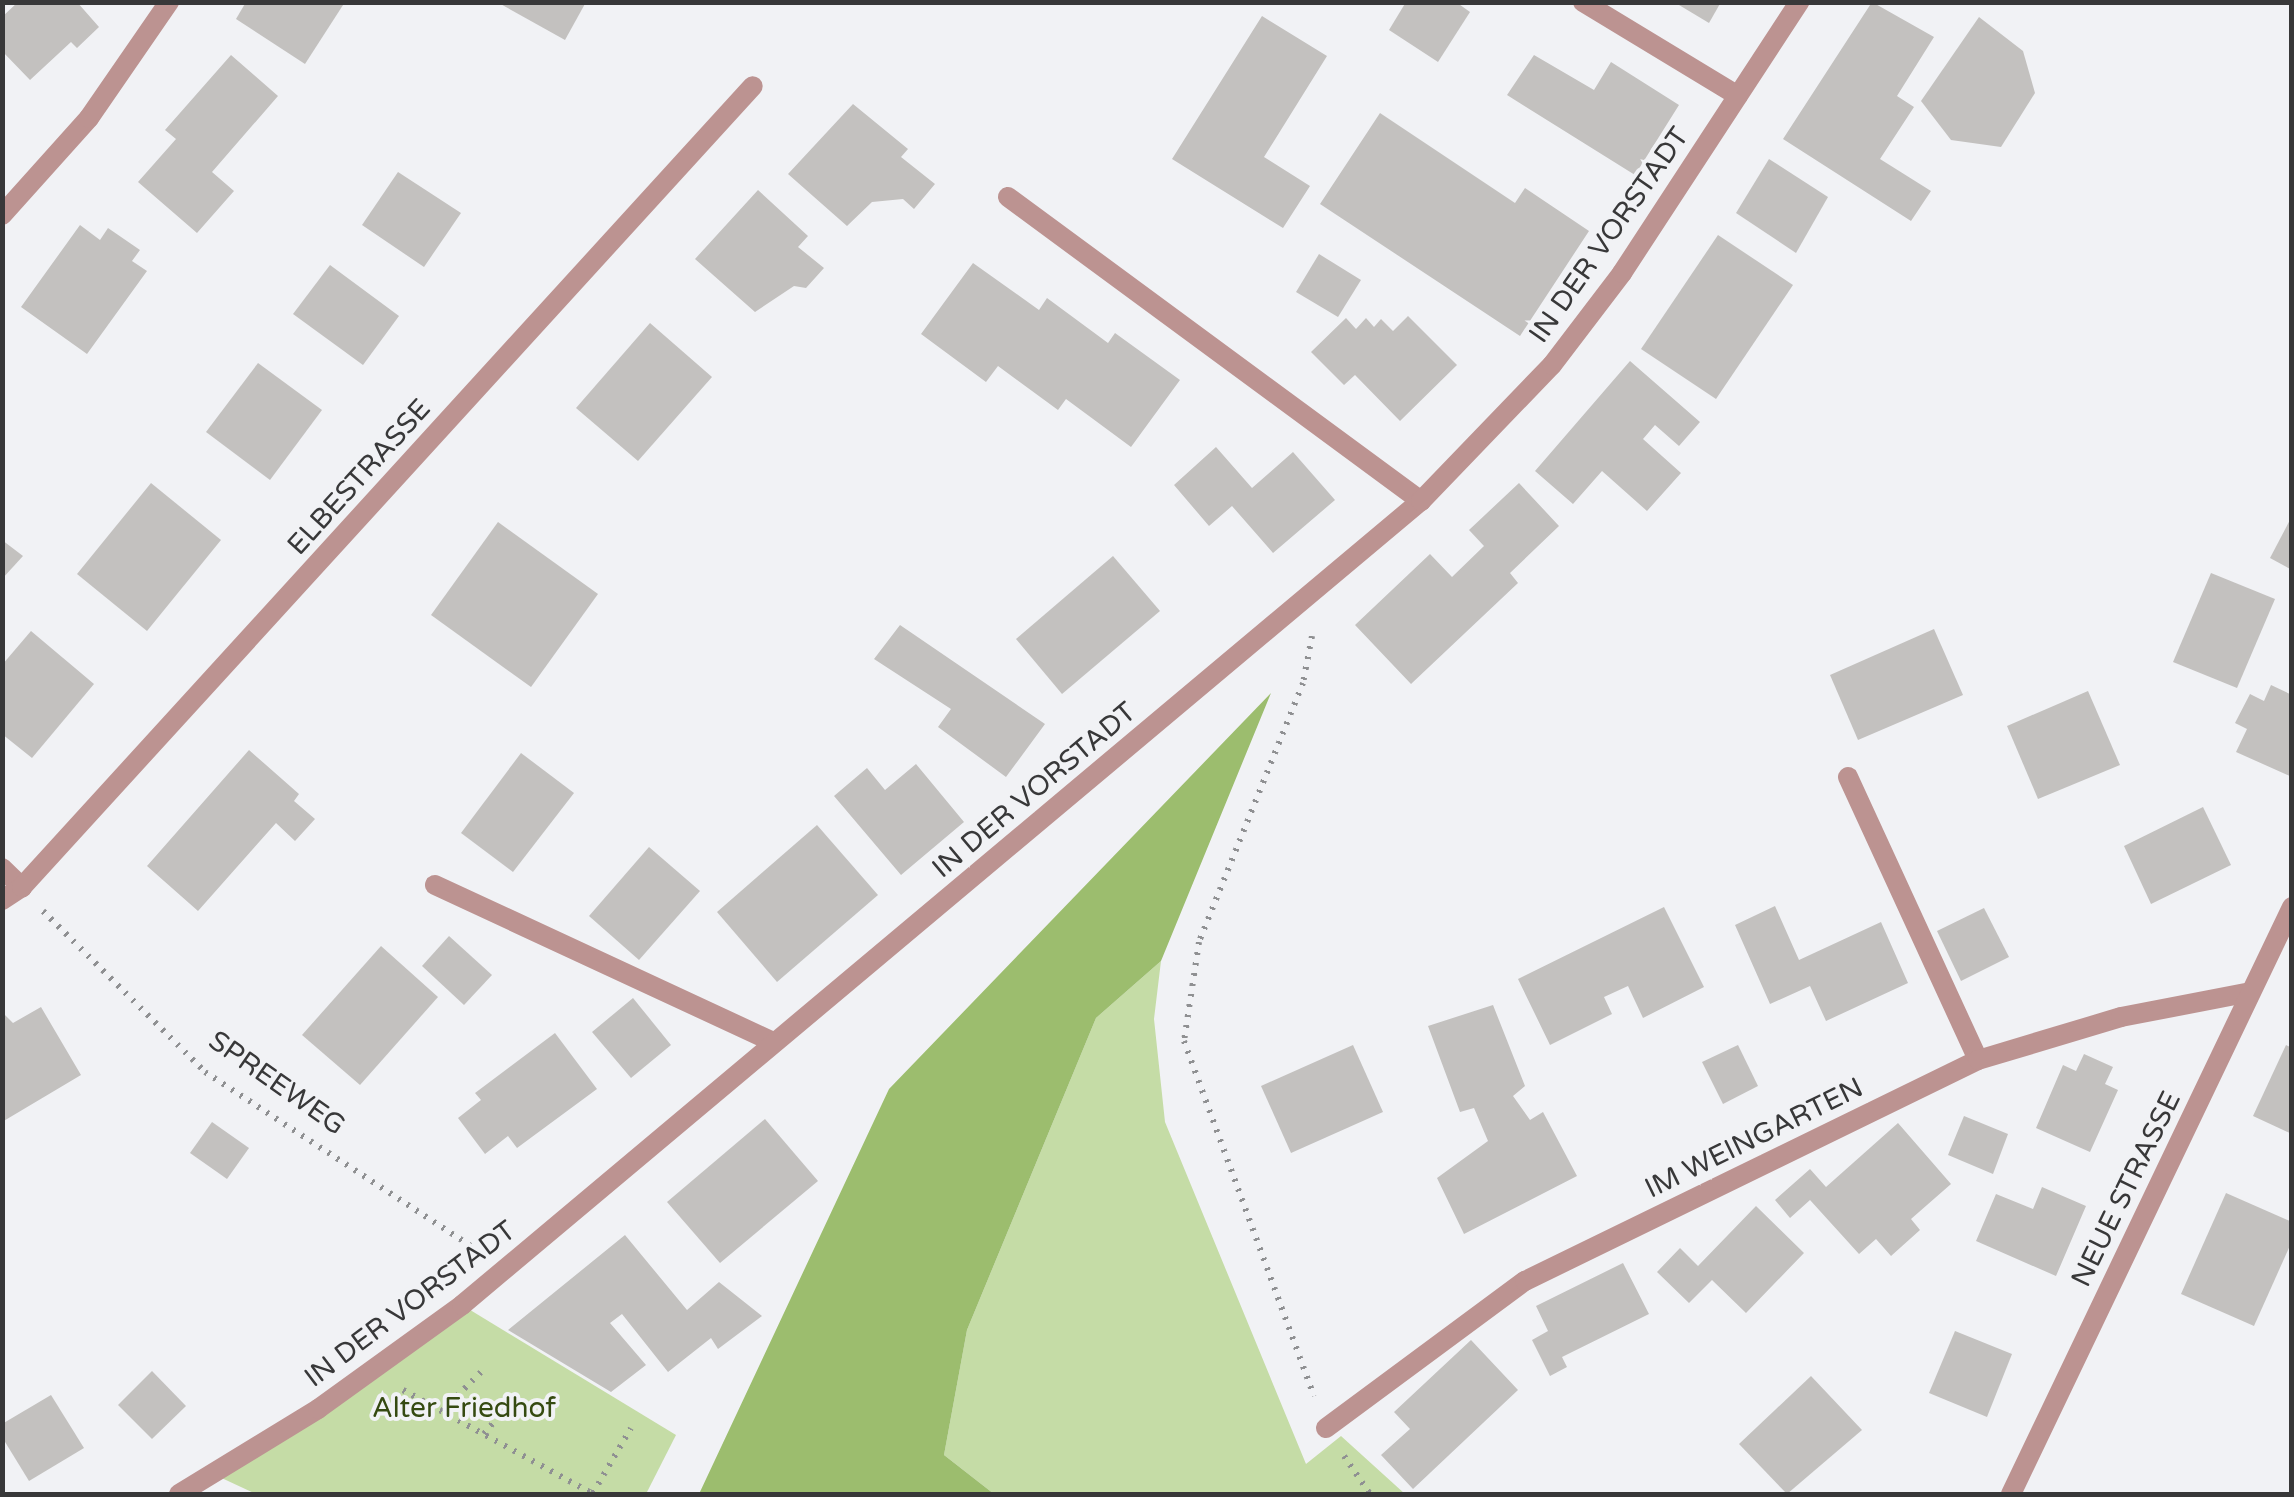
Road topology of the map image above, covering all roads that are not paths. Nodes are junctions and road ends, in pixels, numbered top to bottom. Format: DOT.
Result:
graph roads {
  1 [pos="169,2"];
  2 [pos="1582,2"];
  3 [pos="1799,2"];
  4 [pos="753,86"];
  5 [pos="1738,96"];
  6 [pos="1008,197"];
  7 [pos="2,215"];
  8 [pos="1420,501"];
  9 [pos="1848,777"];
  10 [pos="2,868"];
  11 [pos="435,885"];
  12 [pos="22,888"];
  13 [pos="2,900"];
  14 [pos="2292,907"];
  15 [pos="2251,992"];
  16 [pos="773,1042"];
  17 [pos="1978,1060"];
  18 [pos="1326,1428"];
  19 [pos="178,1494"];
  20 [pos="2011,1494"];
  1 -- 7 [label="street"];
  2 -- 5 [label="street"];
  3 -- 5 [label="street, IN DER VORSTADT"];
  4 -- 12 [label="street, ELBESTRASSE"];
  5 -- 8 [label="street, IN DER VORSTADT"];
  6 -- 8 [label="street"];
  8 -- 16 [label="street, IN DER VORSTADT"];
  9 -- 17 [label="street"];
  10 -- 12 [label="street"];
  11 -- 16 [label="street"];
  12 -- 13 [label="street, ELBESTRASSE"];
  14 -- 15 [label="street, NEUE STRASSE"];
  15 -- 17 [label="street, IM WEINGARTEN"];
  15 -- 20 [label="street, NEUE STRASSE"];
  16 -- 19 [label="street, IN DER VORSTADT"];
  17 -- 18 [label="street, IM WEINGARTEN"];
}
